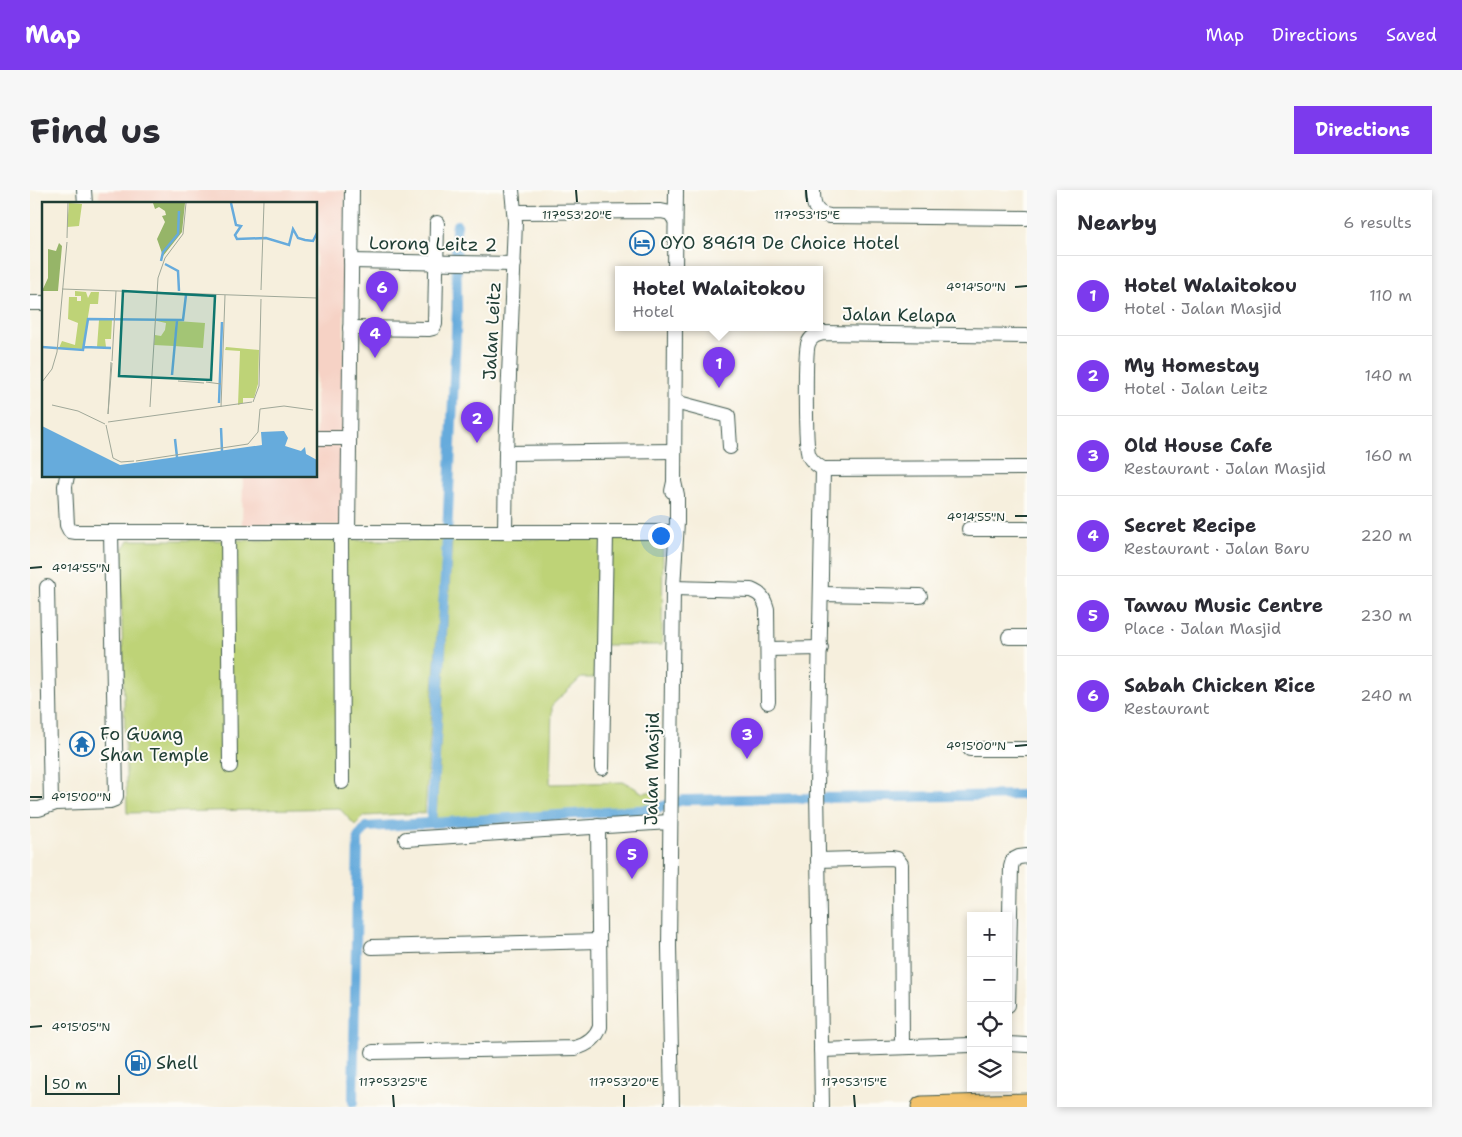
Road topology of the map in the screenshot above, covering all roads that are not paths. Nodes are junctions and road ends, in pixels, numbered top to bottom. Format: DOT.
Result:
graph roads {
  1 [pos="352,190"];
  2 [pos="512,190"];
  3 [pos="521,190"];
  4 [pos="813,190"];
  5 [pos="676,191"];
  6 [pos="516,217"];
  7 [pos="1027,218"];
  8 [pos="675,220"];
  9 [pos="437,223"];
  10 [pos="351,261"];
  11 [pos="436,262"];
  12 [pos="514,264"];
  13 [pos="675,266"];
  14 [pos="350,328"];
  15 [pos="675,331"];
  16 [pos="1027,336"];
  17 [pos="674,402"];
  18 [pos="318,438"];
  19 [pos="349,438"];
  20 [pos="730,447"];
  21 [pos="674,451"];
  22 [pos="506,453"];
  23 [pos="1027,468"];
  24 [pos="823,470"];
  25 [pos="67,478"];
  26 [pos="674,482"];
  27 [pos="969,529"];
  28 [pos="1027,529"];
  29 [pos="112,532"];
  30 [pos="228,532"];
  31 [pos="344,532"];
  32 [pos="505,532"];
  33 [pos="606,532"];
  34 [pos="671,532"];
  35 [pos="674,552"];
  36 [pos="47,587"];
  37 [pos="673,588"];
  38 [pos="822,594"];
  39 [pos="920,596"];
  40 [pos="1008,637"];
  41 [pos="1027,638"];
  42 [pos="821,648"];
  43 [pos="768,649"];
  44 [pos="768,702"];
  45 [pos="1027,748"];
  46 [pos="970,749"];
  47 [pos="230,766"];
  48 [pos="602,768"];
  49 [pos="342,782"];
  50 [pos="51,804"];
  51 [pos="30,809"];
  52 [pos="669,818"];
  53 [pos="598,826"];
  54 [pos="406,839"];
  55 [pos="1027,856"];
  56 [pos="818,860"];
  57 [pos="599,941"];
  58 [pos="372,948"];
  59 [pos="1008,1002"];
  60 [pos="1012,1044"];
  61 [pos="967,1045"];
  62 [pos="1027,1045"];
  63 [pos="902,1047"];
  64 [pos="821,1050"];
  65 [pos="372,1052"];
  66 [pos="1027,1104"];
  67 [pos="672,1107"];
  68 [pos="822,1107"];
  69 [pos="922,1107"];
  1 -- 10 [label="street"];
  2 -- 6 [label="street"];
  3 -- 6 [label="street"];
  4 -- 7 [label="street"];
  5 -- 8 [label="street"];
  6 -- 8 [label="street"];
  6 -- 12 [label="street, Jalan Leitz"];
  8 -- 13 [label="street"];
  9 -- 11 [label="street"];
  10 -- 11 [label="street, Lorong Leitz 2"];
  10 -- 14 [label="street"];
  11 -- 12 [label="street, Lorong Leitz 2"];
  11 -- 14 [label="street"];
  12 -- 22 [label="street, Jalan Leitz"];
  14 -- 19 [label="street"];
  15 -- 17 [label="street, Jalan Masjid"];
  16 -- 24 [label="street, Jalan Kelapa"];
  17 -- 20 [label="street"];
  17 -- 21 [label="street, Jalan Masjid"];
  18 -- 19 [label="street"];
  19 -- 31 [label="street"];
  21 -- 22 [label="street"];
  21 -- 26 [label="street, Jalan Masjid"];
  22 -- 32 [label="street, Jalan Leitz"];
  23 -- 24 [label="street"];
  24 -- 38 [label="street"];
  25 -- 29 [label="street"];
  26 -- 34 [label="street, Jalan Masjid"];
  26 -- 35 [label="street, Jalan Masjid"];
  27 -- 28 [label="street"];
  29 -- 30 [label="street"];
  29 -- 50 [label="street"];
  30 -- 31 [label="street"];
  30 -- 47 [label="street"];
  31 -- 32 [label="street"];
  31 -- 49 [label="street"];
  32 -- 33 [label="street"];
  33 -- 34 [label="street"];
  33 -- 48 [label="street"];
  34 -- 35 [label="street, Jalan Masjid"];
  35 -- 37 [label="street, Jalan Masjid"];
  36 -- 50 [label="street"];
  37 -- 43 [label="street"];
  37 -- 52 [label="street, Jalan Masjid"];
  38 -- 39 [label="street"];
  38 -- 42 [label="street"];
  40 -- 41 [label="street"];
  42 -- 43 [label="street"];
  42 -- 56 [label="street"];
  43 -- 44 [label="street"];
  45 -- 46 [label="street"];
  50 -- 51 [label="street"];
  52 -- 53 [label="street"];
  52 -- 67 [label="street, Jalan Masjid"];
  53 -- 54 [label="street"];
  53 -- 57 [label="street"];
  55 -- 59 [label="street"];
  56 -- 63 [label="street"];
  56 -- 64 [label="street"];
  57 -- 58 [label="street"];
  57 -- 65 [label="street"];
  60 -- 62 [label="street"];
  61 -- 63 [label="street"];
  63 -- 64 [label="street"];
  64 -- 68 [label="street"];
  66 -- 69 [label="highway"];
}
